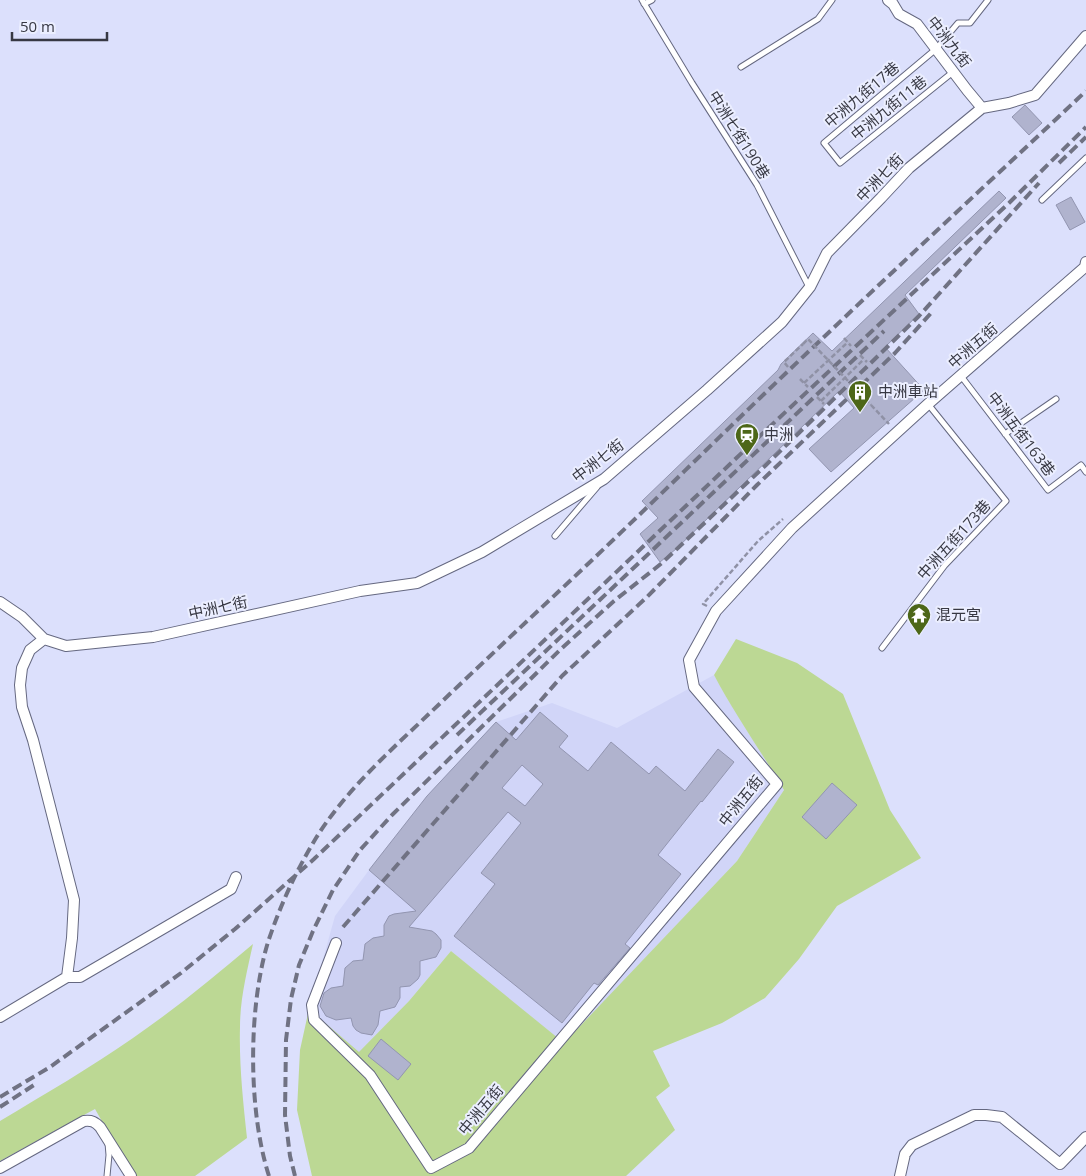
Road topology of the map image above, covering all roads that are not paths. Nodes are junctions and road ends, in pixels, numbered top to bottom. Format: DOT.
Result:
graph roads {
  1 [pos="652,0"];
  2 [pos="832,0"];
  3 [pos="988,0"];
  4 [pos="892,1"];
  5 [pos="643,2"];
  6 [pos="1086,36"];
  7 [pos="936,49"];
  8 [pos="741,67"];
  9 [pos="953,72"];
  10 [pos="982,108"];
  11 [pos="1086,158"];
  12 [pos="840,163"];
  13 [pos="1042,200"];
  14 [pos="1084,268"];
  15 [pos="810,287"];
  16 [pos="961,376"];
  17 [pos="1056,399"];
  18 [pos="928,404"];
  19 [pos="1005,434"];
  20 [pos="1086,472"];
  21 [pos="604,479"];
  22 [pos="555,536"];
  23 [pos="0,602"];
  24 [pos="44,639"];
  25 [pos="882,648"];
  26 [pos="236,877"];
  27 [pos="336,943"];
  28 [pos="67,977"];
  29 [pos="0,1017"];
  30 [pos="1086,1137"];
  31 [pos="108,1140"];
  32 [pos="0,1168"];
  33 [pos="107,1176"];
  34 [pos="132,1176"];
  35 [pos="900,1176"];
  1 -- 5 [label="lane"];
  2 -- 8 [label="lane"];
  3 -- 7 [label="lane"];
  4 -- 7 [label="street, 中洲九街"];
  5 -- 15 [label="lane, 中洲七街190巷"];
  6 -- 10 [label="street, 中洲七街"];
  7 -- 9 [label="street, 中洲九街"];
  7 -- 12 [label="lane, 中洲九街17巷"];
  9 -- 10 [label="street, 中洲九街"];
  9 -- 12 [label="lane, 中洲九街11巷"];
  10 -- 15 [label="street, 中洲七街"];
  11 -- 13 [label="lane"];
  14 -- 16 [label="street, 中洲五街"];
  15 -- 21 [label="street, 中洲七街"];
  16 -- 18 [label="street, 中洲五街"];
  16 -- 19 [label="lane, 中洲五街163巷"];
  17 -- 19 [label="lane"];
  18 -- 25 [label="lane, 中洲五街173巷"];
  18 -- 27 [label="street, 中洲五街"];
  19 -- 20 [label="lane, 中洲五街163巷"];
  21 -- 22 [label="lane"];
  21 -- 24 [label="street, 中洲七街"];
  23 -- 24 [label="street, 中洲七街"];
  24 -- 28 [label="street"];
  26 -- 28 [label="street"];
  28 -- 29 [label="street"];
  30 -- 35 [label="street"];
  31 -- 32 [label="street"];
  31 -- 33 [label="lane"];
  31 -- 34 [label="street"];
}
